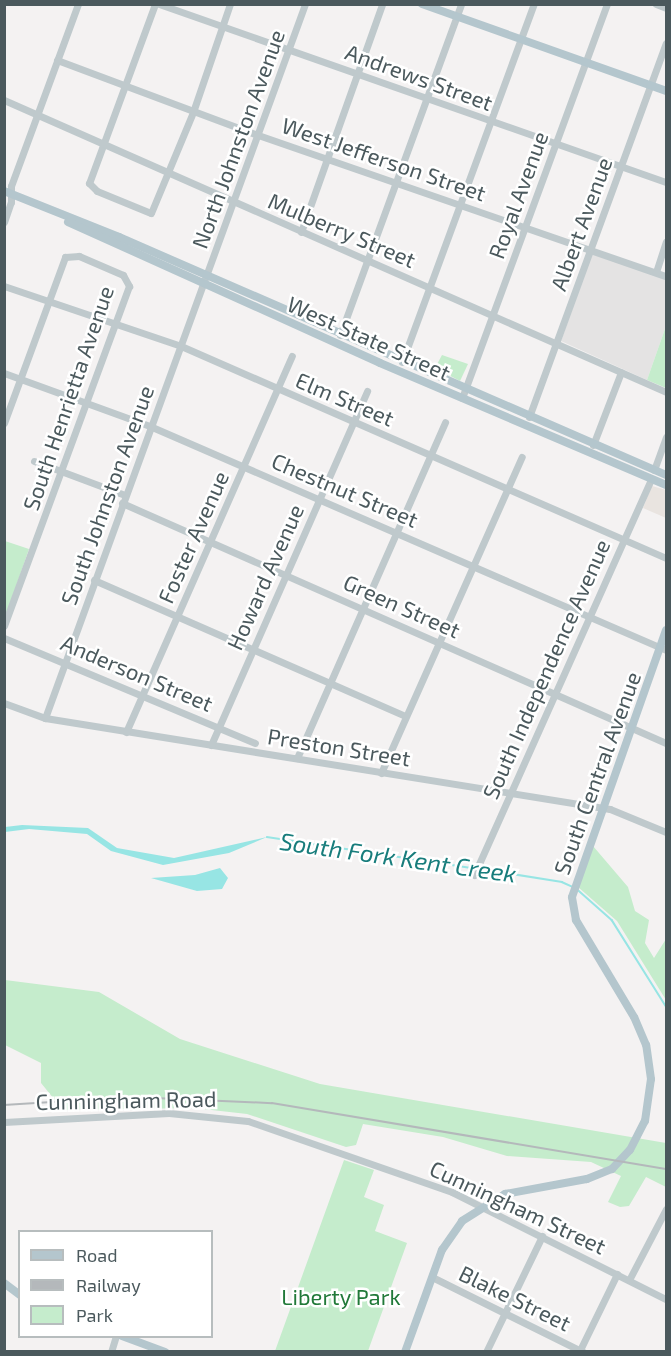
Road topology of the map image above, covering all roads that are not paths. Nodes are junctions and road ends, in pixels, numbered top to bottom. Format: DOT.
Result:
graph roads {
  1 [pos="78,4"];
  2 [pos="157,4"];
  3 [pos="230,4"];
  4 [pos="305,4"];
  5 [pos="382,4"];
  6 [pos="422,4"];
  7 [pos="461,4"];
  8 [pos="534,4"];
  9 [pos="607,4"];
  10 [pos="656,4"];
  11 [pos="666,8"];
  12 [pos="456,16"];
  13 [pos="221,26"];
  14 [pos="521,40"];
  15 [pos="666,43"];
  16 [pos="288,50"];
  17 [pos="57,60"];
  18 [pos="585,63"];
  19 [pos="357,73"];
  20 [pos="126,84"];
  21 [pos="652,86"];
  22 [pos="666,92"];
  23 [pos="426,98"];
  24 [pos="4,100"];
  25 [pos="193,112"];
  26 [pos="37,116"];
  27 [pos="490,122"];
  28 [pos="258,135"];
  29 [pos="556,144"];
  30 [pos="104,146"];
  31 [pos="328,158"];
  32 [pos="621,166"];
  33 [pos="168,174"];
  34 [pos="666,182"];
  35 [pos="396,183"];
  36 [pos="8,193"];
  37 [pos="233,203"];
  38 [pos="459,205"];
  39 [pos="4,222"];
  40 [pos="525,226"];
  41 [pos="301,232"];
  42 [pos="666,242"];
  43 [pos="591,250"];
  44 [pos="368,261"];
  45 [pos="656,272"];
  46 [pos="666,276"];
  47 [pos="205,281"];
  48 [pos="4,286"];
  49 [pos="429,287"];
  50 [pos="50,302"];
  51 [pos="493,316"];
  52 [pos="116,324"];
  53 [pos="340,335"];
  54 [pos="556,345"];
  55 [pos="181,346"];
  56 [pos="292,356"];
  57 [pos="402,362"];
  58 [pos="621,372"];
  59 [pos="4,373"];
  60 [pos="21,379"];
  61 [pos="277,390"];
  62 [pos="367,391"];
  63 [pos="666,392"];
  64 [pos="463,394"];
  65 [pos="87,403"];
  66 [pos="529,417"];
  67 [pos="353,422"];
  68 [pos="445,422"];
  69 [pos="4,423"];
  70 [pos="152,427"];
  71 [pos="666,437"];
  72 [pos="593,445"];
  73 [pos="431,456"];
  74 [pos="522,457"];
  75 [pos="34,461"];
  76 [pos="244,466"];
  77 [pos="654,470"];
  78 [pos="62,471"];
  79 [pos="666,475"];
  80 [pos="651,479"];
  81 [pos="666,485"];
  82 [pos="508,490"];
  83 [pos="125,495"];
  84 [pos="320,500"];
  85 [pos="122,503"];
  86 [pos="396,532"];
  87 [pos="624,539"];
  88 [pos="211,540"];
  89 [pos="666,558"];
  90 [pos="474,566"];
  91 [pos="288,575"];
  92 [pos="94,580"];
  93 [pos="363,608"];
  94 [pos="590,615"];
  95 [pos="176,617"];
  96 [pos="4,626"];
  97 [pos="666,630"];
  98 [pos="4,638"];
  99 [pos="441,642"];
  100 [pos="663,649"];
  101 [pos="251,650"];
  102 [pos="65,661"];
  103 [pos="328,684"];
  104 [pos="555,693"];
  105 [pos="143,694"];
  106 [pos="4,703"];
  107 [pos="406,716"];
  108 [pos="45,718"];
  109 [pos="219,726"];
  110 [pos="634,728"];
  111 [pos="126,732"];
  112 [pos="255,743"];
  113 [pos="666,743"];
  114 [pos="211,745"];
  115 [pos="297,759"];
  116 [pos="381,773"];
  117 [pos="511,792"];
  118 [pos="602,809"];
  119 [pos="666,832"];
  120 [pos="474,875"];
  121 [pos="248,1121"];
  122 [pos="4,1122"];
  123 [pos="482,1206"];
  124 [pos="666,1209"];
  125 [pos="542,1236"];
  126 [pos="617,1274"];
  127 [pos="432,1277"];
  128 [pos="629,1280"];
  129 [pos="4,1283"];
  130 [pos="18,1294"];
  131 [pos="666,1299"];
  132 [pos="505,1313"];
  133 [pos="127,1338"];
  134 [pos="580,1351"];
  135 [pos="165,1352"];
  136 [pos="405,1352"];
  137 [pos="486,1352"];
  1 -- 17 [label="street"];
  2 -- 13 [label="street, Andrews Street"];
  2 -- 20 [label="street"];
  3 -- 13 [label="street"];
  4 -- 16 [label="street, North Johnston Avenue"];
  5 -- 19 [label="street"];
  6 -- 12 [label="main road"];
  7 -- 12 [label="street"];
  8 -- 14 [label="street"];
  9 -- 18 [label="street, Royal Avenue"];
  10 -- 11 [label="street"];
  12 -- 14 [label="main road"];
  12 -- 23 [label="street"];
  13 -- 16 [label="street, Andrews Street"];
  13 -- 25 [label="street"];
  14 -- 18 [label="main road"];
  14 -- 27 [label="street"];
  15 -- 21 [label="street, Albert Avenue"];
  16 -- 19 [label="street, Andrews Street"];
  16 -- 28 [label="street, North Johnston Avenue"];
  17 -- 20 [label="street, West Jefferson Street"];
  17 -- 26 [label="street"];
  18 -- 21 [label="main road"];
  18 -- 29 [label="street, Royal Avenue"];
  19 -- 23 [label="street, Andrews Street"];
  19 -- 31 [label="street"];
  20 -- 25 [label="street, West Jefferson Street"];
  20 -- 30 [label="street"];
  21 -- 22 [label="main road"];
  21 -- 32 [label="street, Albert Avenue"];
  23 -- 27 [label="street, Andrews Street"];
  23 -- 35 [label="street"];
  24 -- 26 [label="street, Mulberry Street"];
  25 -- 28 [label="street, West Jefferson Street"];
  25 -- 33 [label="street"];
  26 -- 30 [label="street, Mulberry Street"];
  26 -- 36 [label="street"];
  27 -- 29 [label="street, Andrews Street"];
  27 -- 38 [label="street"];
  28 -- 31 [label="street, West Jefferson Street"];
  28 -- 37 [label="street, North Johnston Avenue"];
  29 -- 32 [label="street, Andrews Street"];
  29 -- 40 [label="street, Royal Avenue"];
  30 -- 33 [label="street, Mulberry Street"];
  30 -- 33 [label="street"];
  31 -- 35 [label="street, West Jefferson Street"];
  31 -- 41 [label="street"];
  32 -- 34 [label="street, Andrews Street"];
  32 -- 43 [label="street, Albert Avenue"];
  33 -- 37 [label="street, Mulberry Street"];
  35 -- 38 [label="street, West Jefferson Street"];
  35 -- 44 [label="street"];
  36 -- 39 [label="street"];
  36 -- 47 [label="main road, West State Street"];
  37 -- 41 [label="street, Mulberry Street"];
  37 -- 47 [label="street, North Johnston Avenue"];
  38 -- 40 [label="street, West Jefferson Street"];
  38 -- 49 [label="street"];
  40 -- 43 [label="street, West Jefferson Street"];
  40 -- 51 [label="street, Royal Avenue"];
  41 -- 44 [label="street, Mulberry Street"];
  42 -- 45 [label="street"];
  43 -- 45 [label="street, West Jefferson Street"];
  43 -- 54 [label="street, Albert Avenue"];
  44 -- 49 [label="street, Mulberry Street"];
  44 -- 53 [label="street"];
  45 -- 46 [label="street, West Jefferson Street"];
  47 -- 53 [label="main road, West State Street"];
  47 -- 55 [label="street, South Johnston Avenue"];
  47 -- 64 [label="main road, West State Street"];
  48 -- 50 [label="street, Elm Street"];
  49 -- 51 [label="street, Mulberry Street"];
  49 -- 57 [label="street"];
  50 -- 52 [label="street, Elm Street"];
  50 -- 52 [label="street, South Henrietta Avenue"];
  50 -- 60 [label="street"];
  51 -- 54 [label="street, Mulberry Street"];
  51 -- 64 [label="street, Royal Avenue"];
  52 -- 55 [label="street, Elm Street"];
  52 -- 65 [label="street, South Henrietta Avenue"];
  53 -- 57 [label="main road, West State Street"];
  54 -- 58 [label="street, Mulberry Street"];
  54 -- 66 [label="street, Albert Avenue"];
  55 -- 61 [label="street, Elm Street"];
  55 -- 70 [label="street, South Johnston Avenue"];
  56 -- 61 [label="street, Foster Avenue"];
  57 -- 64 [label="main road, West State Street"];
  58 -- 63 [label="street, Mulberry Street"];
  58 -- 72 [label="street"];
  59 -- 60 [label="street, Chestnut Street"];
  60 -- 65 [label="street, Chestnut Street"];
  60 -- 69 [label="street"];
  61 -- 67 [label="street, Elm Street"];
  61 -- 76 [label="street, Foster Avenue"];
  62 -- 67 [label="street, Howard Avenue"];
  64 -- 66 [label="main road, West State Street"];
  64 -- 80 [label="main road, West State Street"];
  65 -- 70 [label="street, Chestnut Street"];
  65 -- 78 [label="street, South Henrietta Avenue"];
  66 -- 72 [label="main road, West State Street"];
  67 -- 73 [label="street, Elm Street"];
  67 -- 84 [label="street, Howard Avenue"];
  68 -- 73 [label="street"];
  70 -- 76 [label="street, Chestnut Street"];
  70 -- 83 [label="street, South Johnston Avenue"];
  71 -- 77 [label="street"];
  72 -- 77 [label="main road, West State Street"];
  73 -- 82 [label="street, Elm Street"];
  73 -- 86 [label="street"];
  74 -- 82 [label="street"];
  75 -- 78 [label="street"];
  76 -- 84 [label="street, Chestnut Street"];
  76 -- 88 [label="street, Foster Avenue"];
  77 -- 79 [label="main road, West State Street"];
  78 -- 83 [label="street"];
  78 -- 96 [label="street, South Henrietta Avenue"];
  80 -- 81 [label="main road, West State Street"];
  80 -- 87 [label="street, South Independence Avenue"];
  82 -- 87 [label="street, Elm Street"];
  82 -- 90 [label="street"];
  83 -- 85 [label="street, South Johnston Avenue"];
  84 -- 86 [label="street, Chestnut Street"];
  84 -- 91 [label="street, Howard Avenue"];
  85 -- 88 [label="street, Green Street"];
  85 -- 92 [label="street, South Johnston Avenue"];
  86 -- 90 [label="street, Chestnut Street"];
  86 -- 93 [label="street"];
  87 -- 89 [label="street, Elm Street"];
  87 -- 94 [label="street, South Independence Avenue"];
  88 -- 91 [label="street, Green Street"];
  88 -- 95 [label="street, Foster Avenue"];
  90 -- 94 [label="street, Chestnut Street"];
  90 -- 99 [label="street"];
  91 -- 93 [label="street, Green Street"];
  91 -- 101 [label="street, Howard Avenue"];
  92 -- 95 [label="street"];
  92 -- 102 [label="street, South Johnston Avenue"];
  93 -- 99 [label="street, Green Street"];
  93 -- 103 [label="street"];
  94 -- 100 [label="street, Chestnut Street"];
  94 -- 104 [label="street, South Independence Avenue"];
  95 -- 101 [label="street"];
  95 -- 105 [label="street, Foster Avenue"];
  97 -- 100 [label="main road, South Central Avenue"];
  98 -- 102 [label="street, Anderson Street"];
  99 -- 104 [label="street, Green Street"];
  99 -- 107 [label="street"];
  100 -- 110 [label="main road, South Central Avenue"];
  101 -- 103 [label="street"];
  101 -- 109 [label="street, Howard Avenue"];
  102 -- 105 [label="street, Anderson Street"];
  102 -- 108 [label="street, South Johnston Avenue"];
  103 -- 107 [label="street"];
  103 -- 115 [label="street"];
  104 -- 110 [label="street, Green Street"];
  104 -- 117 [label="street, South Independence Avenue"];
  105 -- 109 [label="street, Anderson Street"];
  105 -- 111 [label="street, Foster Avenue"];
  106 -- 108 [label="street, Preston Street"];
  107 -- 116 [label="street"];
  108 -- 111 [label="street, Preston Street"];
  109 -- 112 [label="street, Anderson Street"];
  109 -- 114 [label="street, Howard Avenue"];
  110 -- 113 [label="street, Green Street"];
  110 -- 118 [label="main road, South Central Avenue"];
  111 -- 114 [label="street, Preston Street"];
  114 -- 115 [label="street, Preston Street"];
  115 -- 116 [label="street, Preston Street"];
  116 -- 117 [label="street, Preston Street"];
  117 -- 118 [label="street, Preston Street"];
  117 -- 120 [label="street, South Independence Avenue"];
  118 -- 119 [label="street, Preston Street"];
  118 -- 123 [label="main road, South Central Avenue"];
  121 -- 122 [label="street, Cunningham Road"];
  121 -- 123 [label="street, Cunningham Street"];
  123 -- 125 [label="street, Cunningham Street"];
  123 -- 127 [label="main road, South Central Avenue"];
  124 -- 128 [label="street"];
  125 -- 126 [label="street, Cunningham Street"];
  125 -- 132 [label="street"];
  126 -- 128 [label="street, Cunningham Street"];
  126 -- 134 [label="street"];
  127 -- 132 [label="street, Blake Street"];
  127 -- 136 [label="main road, South Central Avenue"];
  128 -- 131 [label="street, Cunningham Street"];
  129 -- 130 [label="main road"];
  132 -- 134 [label="street, Blake Street"];
  132 -- 137 [label="street"];
  133 -- 135 [label="main road"];
}
